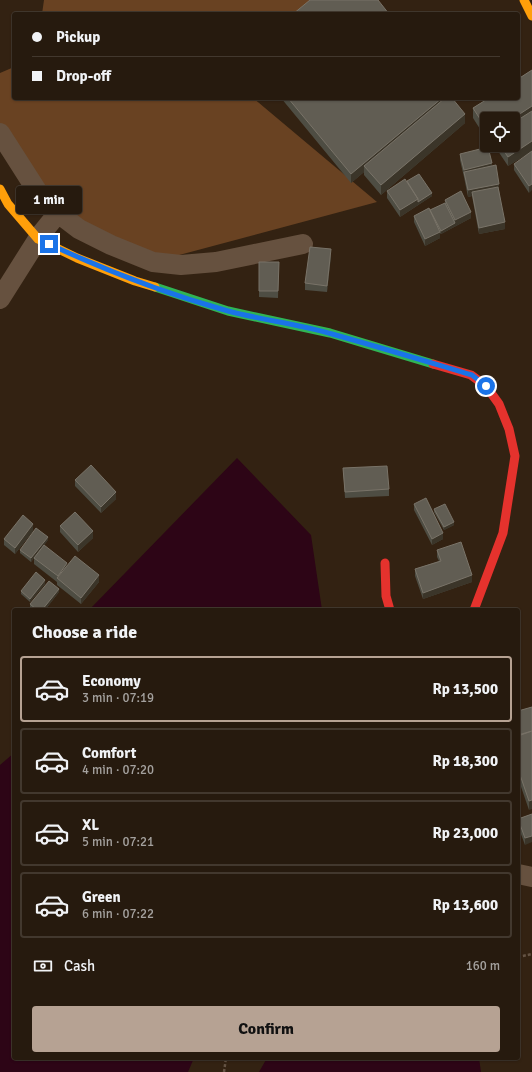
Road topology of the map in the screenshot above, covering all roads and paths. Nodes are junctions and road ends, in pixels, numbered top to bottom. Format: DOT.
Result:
graph roads {
  1 [pos="524,0"];
  2 [pos="532,16"];
  3 [pos="0,134"];
  4 [pos="0,189"];
  5 [pos="57,214"];
  6 [pos="39,236"];
  7 [pos="303,244"];
  8 [pos="0,298"];
  9 [pos="385,563"];
  10 [pos="389,608"];
  11 [pos="475,608"];
  12 [pos="520,874"];
  13 [pos="532,877"];
  14 [pos="532,954"];
  15 [pos="520,957"];
  16 [pos="226,1060"];
  17 [pos="224,1072"];
  1 -- 2 [label="street"];
  3 -- 5 [label="street"];
  4 -- 6 [label="street"];
  5 -- 6 [label="street"];
  5 -- 7 [label="street"];
  6 -- 8 [label="street"];
  6 -- 11 [label="street"];
  9 -- 10 [label="street"];
  12 -- 13 [label="street"];
  14 -- 15 [label="path"];
  16 -- 17 [label="path"];
}
